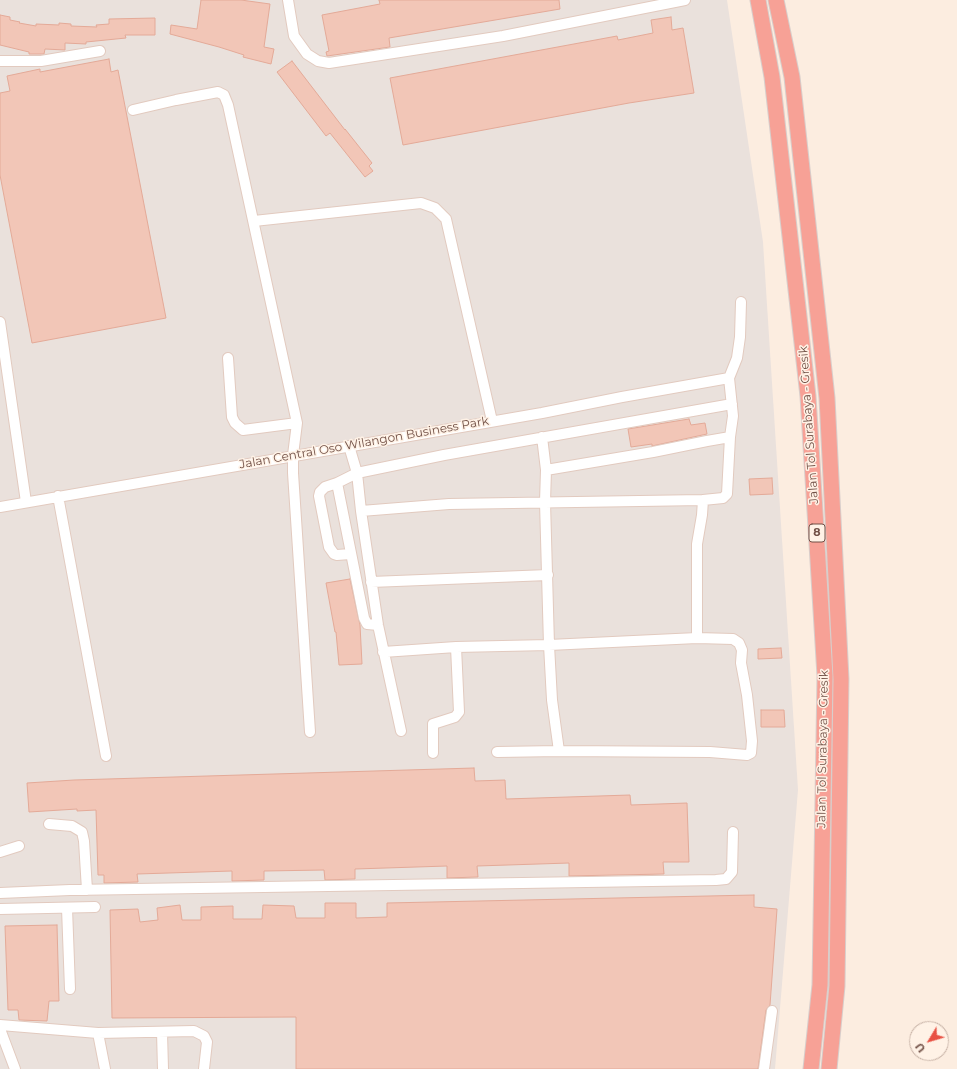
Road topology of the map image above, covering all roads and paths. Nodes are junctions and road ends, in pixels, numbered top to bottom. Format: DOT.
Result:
graph roads {
  1 [pos="288,0"];
  2 [pos="685,0"];
  3 [pos="758,0"];
  4 [pos="776,0"];
  5 [pos="100,51"];
  6 [pos="0,61"];
  7 [pos="133,110"];
  8 [pos="254,221"];
  9 [pos="741,302"];
  10 [pos="0,322"];
  11 [pos="228,358"];
  12 [pos="729,378"];
  13 [pos="732,404"];
  14 [pos="492,421"];
  15 [pos="298,422"];
  16 [pos="542,437"];
  17 [pos="730,437"];
  18 [pos="349,446"];
  19 [pos="293,455"];
  20 [pos="546,470"];
  21 [pos="357,473"];
  22 [pos="337,484"];
  23 [pos="58,496"];
  24 [pos="703,500"];
  25 [pos="26,502"];
  26 [pos="545,502"];
  27 [pos="0,506"];
  28 [pos="361,511"];
  29 [pos="350,554"];
  30 [pos="548,575"];
  31 [pos="371,582"];
  32 [pos="378,625"];
  33 [pos="697,638"];
  34 [pos="549,645"];
  35 [pos="456,647"];
  36 [pos="383,652"];
  37 [pos="401,731"];
  38 [pos="310,732"];
  39 [pos="559,751"];
  40 [pos="498,752"];
  41 [pos="433,753"];
  42 [pos="106,756"];
  43 [pos="49,824"];
  44 [pos="733,832"];
  45 [pos="19,846"];
  46 [pos="0,852"];
  47 [pos="87,890"];
  48 [pos="0,893"];
  49 [pos="95,907"];
  50 [pos="67,908"];
  51 [pos="0,909"];
  52 [pos="70,990"];
  53 [pos="772,1011"];
  54 [pos="0,1024"];
  55 [pos="0,1029"];
  56 [pos="162,1032"];
  57 [pos="98,1033"];
  58 [pos="15,1069"];
  59 [pos="105,1069"];
  60 [pos="163,1069"];
  61 [pos="204,1069"];
  62 [pos="764,1069"];
  63 [pos="811,1069"];
  64 [pos="829,1069"];
  1 -- 2 [label="lane"];
  3 -- 63 [label="highway, Jalan Tol Surabaya - Gresik / 8"];
  4 -- 64 [label="highway, Jalan Tol Surabaya - Gresik / 8"];
  5 -- 6 [label="lane"];
  7 -- 8 [label="lane"];
  8 -- 14 [label="lane"];
  8 -- 15 [label="lane"];
  9 -- 12 [label="lane"];
  10 -- 25 [label="lane"];
  11 -- 15 [label="lane"];
  12 -- 13 [label="lane"];
  12 -- 14 [label="lane, Jalan Central Oso Wilangon Business Park"];
  13 -- 16 [label="lane"];
  13 -- 17 [label="lane"];
  14 -- 18 [label="lane, Jalan Central Oso Wilangon Business Park"];
  15 -- 19 [label="lane"];
  16 -- 20 [label="lane"];
  16 -- 21 [label="lane"];
  17 -- 20 [label="lane"];
  17 -- 24 [label="lane"];
  18 -- 19 [label="lane, Jalan Central Oso Wilangon Business Park"];
  18 -- 21 [label="lane"];
  19 -- 23 [label="lane, Jalan Central Oso Wilangon Business Park"];
  19 -- 38 [label="lane"];
  20 -- 26 [label="lane"];
  21 -- 22 [label="lane"];
  21 -- 28 [label="lane"];
  22 -- 29 [label="lane"];
  22 -- 29 [label="lane"];
  23 -- 25 [label="lane, Jalan Central Oso Wilangon Business Park"];
  23 -- 42 [label="lane"];
  24 -- 26 [label="lane"];
  24 -- 33 [label="lane"];
  25 -- 27 [label="lane, Jalan Central Oso Wilangon Business Park"];
  26 -- 28 [label="lane"];
  26 -- 30 [label="lane"];
  28 -- 31 [label="lane"];
  29 -- 32 [label="lane"];
  30 -- 31 [label="lane"];
  30 -- 34 [label="lane"];
  31 -- 32 [label="lane"];
  32 -- 36 [label="lane"];
  33 -- 34 [label="lane"];
  33 -- 39 [label="lane"];
  34 -- 35 [label="lane"];
  34 -- 39 [label="lane"];
  35 -- 36 [label="lane"];
  35 -- 41 [label="lane"];
  36 -- 37 [label="lane"];
  39 -- 40 [label="lane"];
  43 -- 47 [label="lane"];
  44 -- 47 [label="lane"];
  45 -- 46 [label="lane"];
  47 -- 48 [label="lane"];
  49 -- 50 [label="lane"];
  50 -- 51 [label="lane"];
  50 -- 52 [label="lane"];
  53 -- 62 [label="lane"];
  54 -- 57 [label="lane"];
  55 -- 58 [label="lane"];
  56 -- 57 [label="lane"];
  56 -- 60 [label="lane"];
  56 -- 61 [label="lane"];
  57 -- 59 [label="lane"];
}
